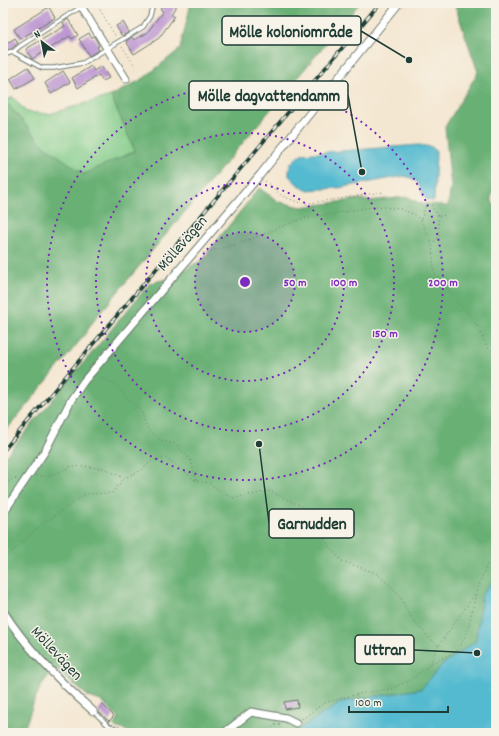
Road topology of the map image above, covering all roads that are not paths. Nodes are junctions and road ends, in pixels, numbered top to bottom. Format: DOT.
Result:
graph roads {
  1 [pos="154,3"];
  2 [pos="399,3"];
  3 [pos="80,5"];
  4 [pos="108,49"];
  5 [pos="13,52"];
  6 [pos="3,55"];
  7 [pos="126,79"];
  8 [pos="3,513"];
  9 [pos="3,611"];
  10 [pos="93,711"];
  11 [pos="296,723"];
  12 [pos="130,733"];
  13 [pos="224,733"];
  1 -- 4 [label="lane"];
  2 -- 8 [label="street, Möllevägen"];
  3 -- 4 [label="street"];
  3 -- 5 [label="lane"];
  4 -- 5 [label="lane"];
  4 -- 7 [label="street"];
  5 -- 6 [label="lane"];
  9 -- 10 [label="street, Möllevägen"];
  10 -- 12 [label="lane"];
  11 -- 13 [label="street"];
}
